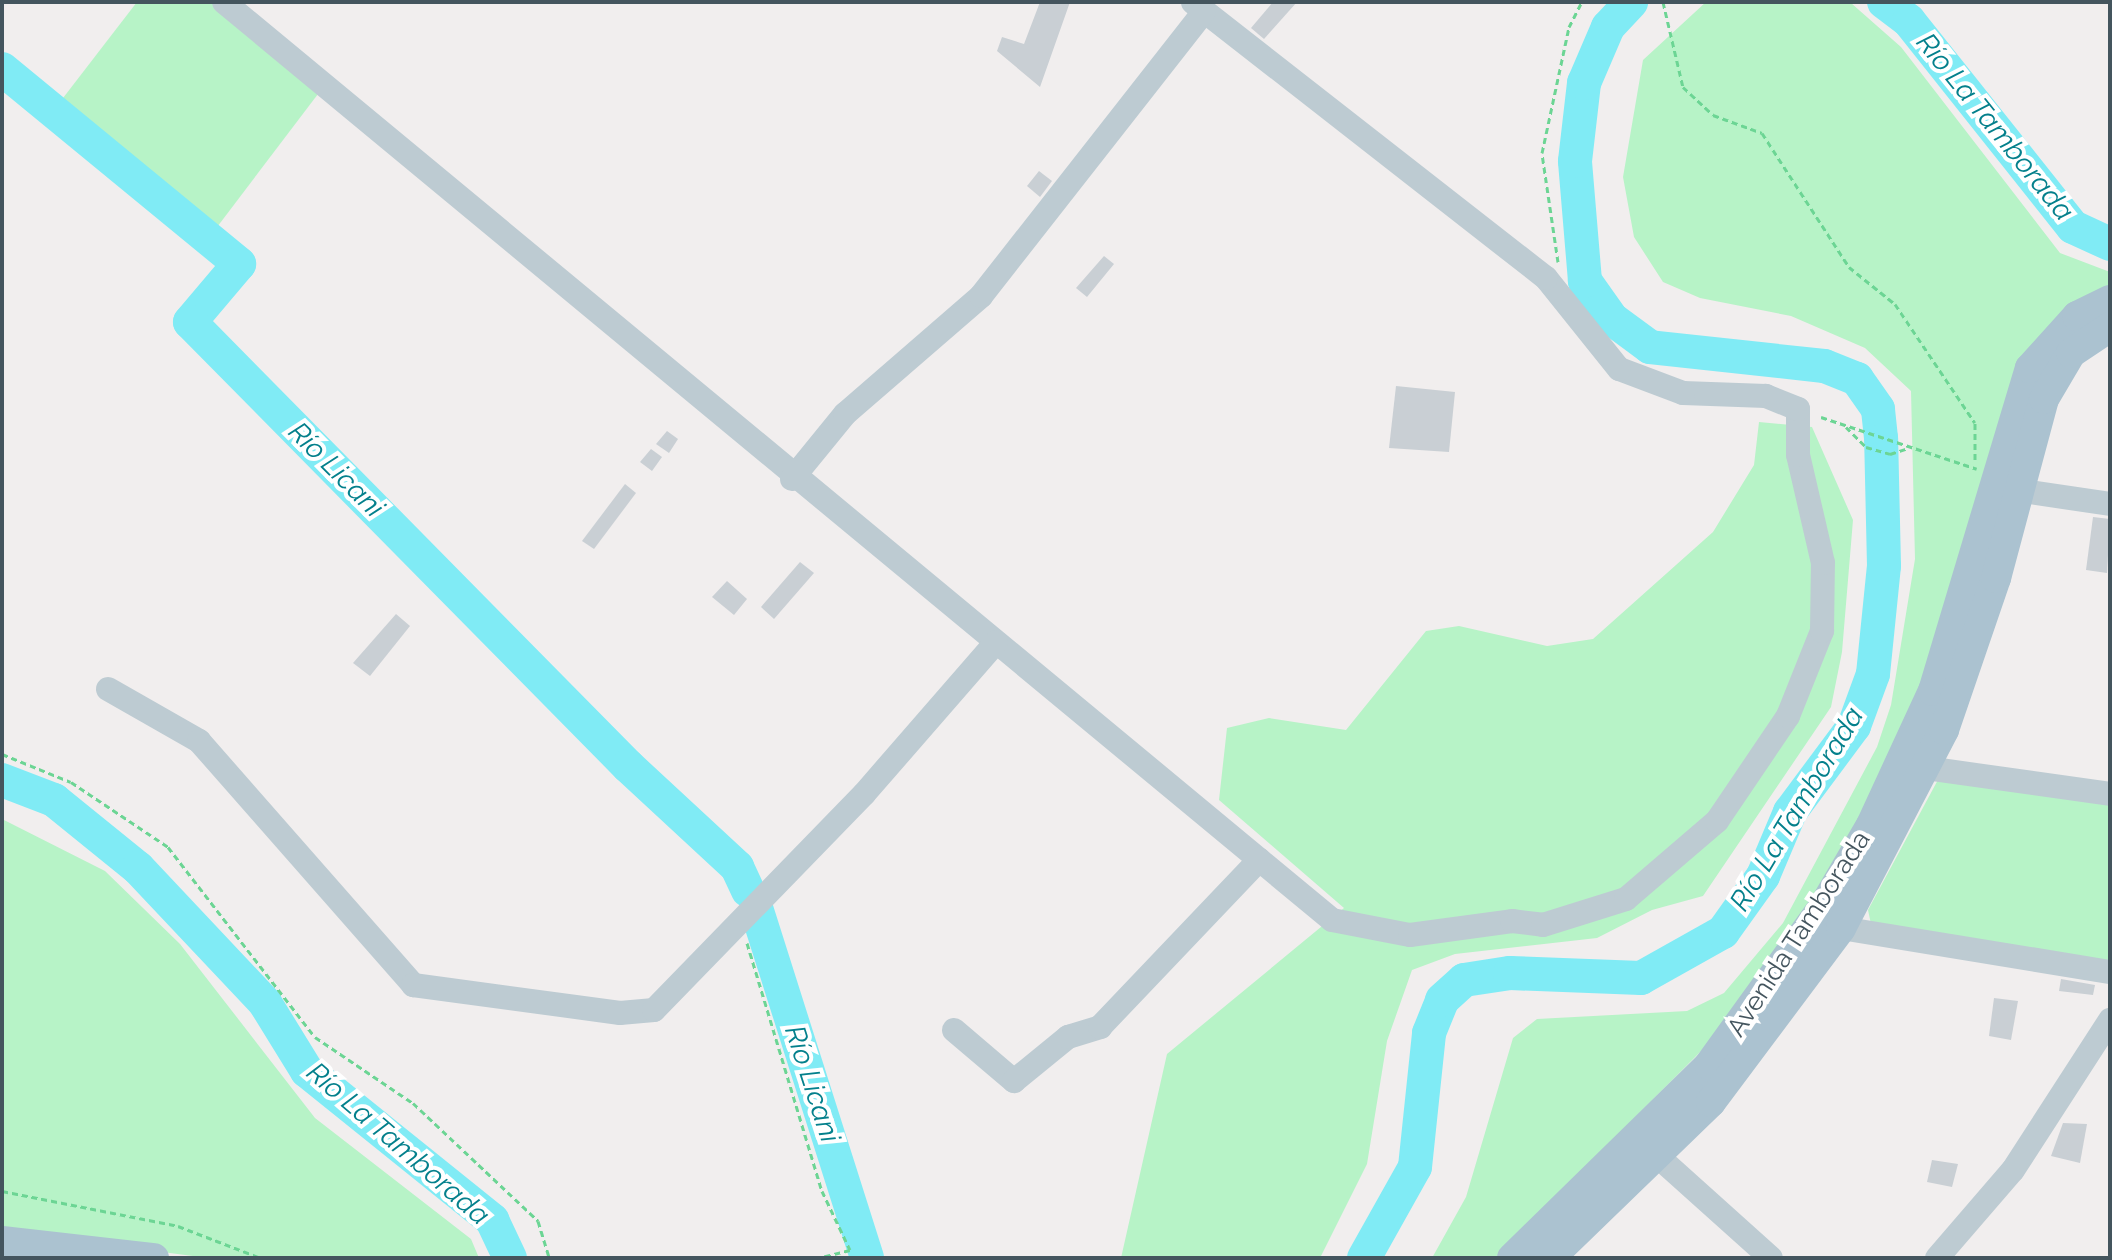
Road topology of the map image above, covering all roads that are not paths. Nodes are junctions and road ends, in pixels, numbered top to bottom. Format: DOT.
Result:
graph roads {
  1 [pos="224,2"];
  2 [pos="1198,7"];
  3 [pos="2110,300"];
  4 [pos="2110,327"];
  5 [pos="792,479"];
  6 [pos="1998,482"];
  7 [pos="2110,504"];
  8 [pos="996,642"];
  9 [pos="108,689"];
  10 [pos="1926,768"];
  11 [pos="2110,794"];
  12 [pos="1259,860"];
  13 [pos="1841,928"];
  14 [pos="2110,972"];
  15 [pos="2110,1020"];
  16 [pos="954,1030"];
  17 [pos="1649,1148"];
  18 [pos="2,1241"];
  19 [pos="154,1258"];
  20 [pos="1512,1258"];
  21 [pos="1550,1258"];
  22 [pos="1771,1258"];
  23 [pos="1937,1258"];
  1 -- 5 [label="street"];
  2 -- 5 [label="street"];
  2 -- 12 [label="street"];
  3 -- 6 [label="main road, Avenida Tamborada"];
  4 -- 6 [label="main road, Avenida Tamborada"];
  5 -- 8 [label="street"];
  6 -- 7 [label="street"];
  6 -- 10 [label="main road, Avenida Tamborada"];
  6 -- 17 [label="main road, Avenida Tamborada"];
  8 -- 9 [label="street"];
  8 -- 12 [label="street"];
  10 -- 11 [label="street"];
  10 -- 13 [label="main road, Avenida Tamborada"];
  12 -- 16 [label="street"];
  13 -- 14 [label="street"];
  13 -- 17 [label="main road, Avenida Tamborada"];
  15 -- 23 [label="street"];
  17 -- 20 [label="main road, Avenida Tamborada"];
  17 -- 21 [label="main road, Avenida Tamborada"];
  17 -- 22 [label="street"];
  18 -- 19 [label="main road"];
}
